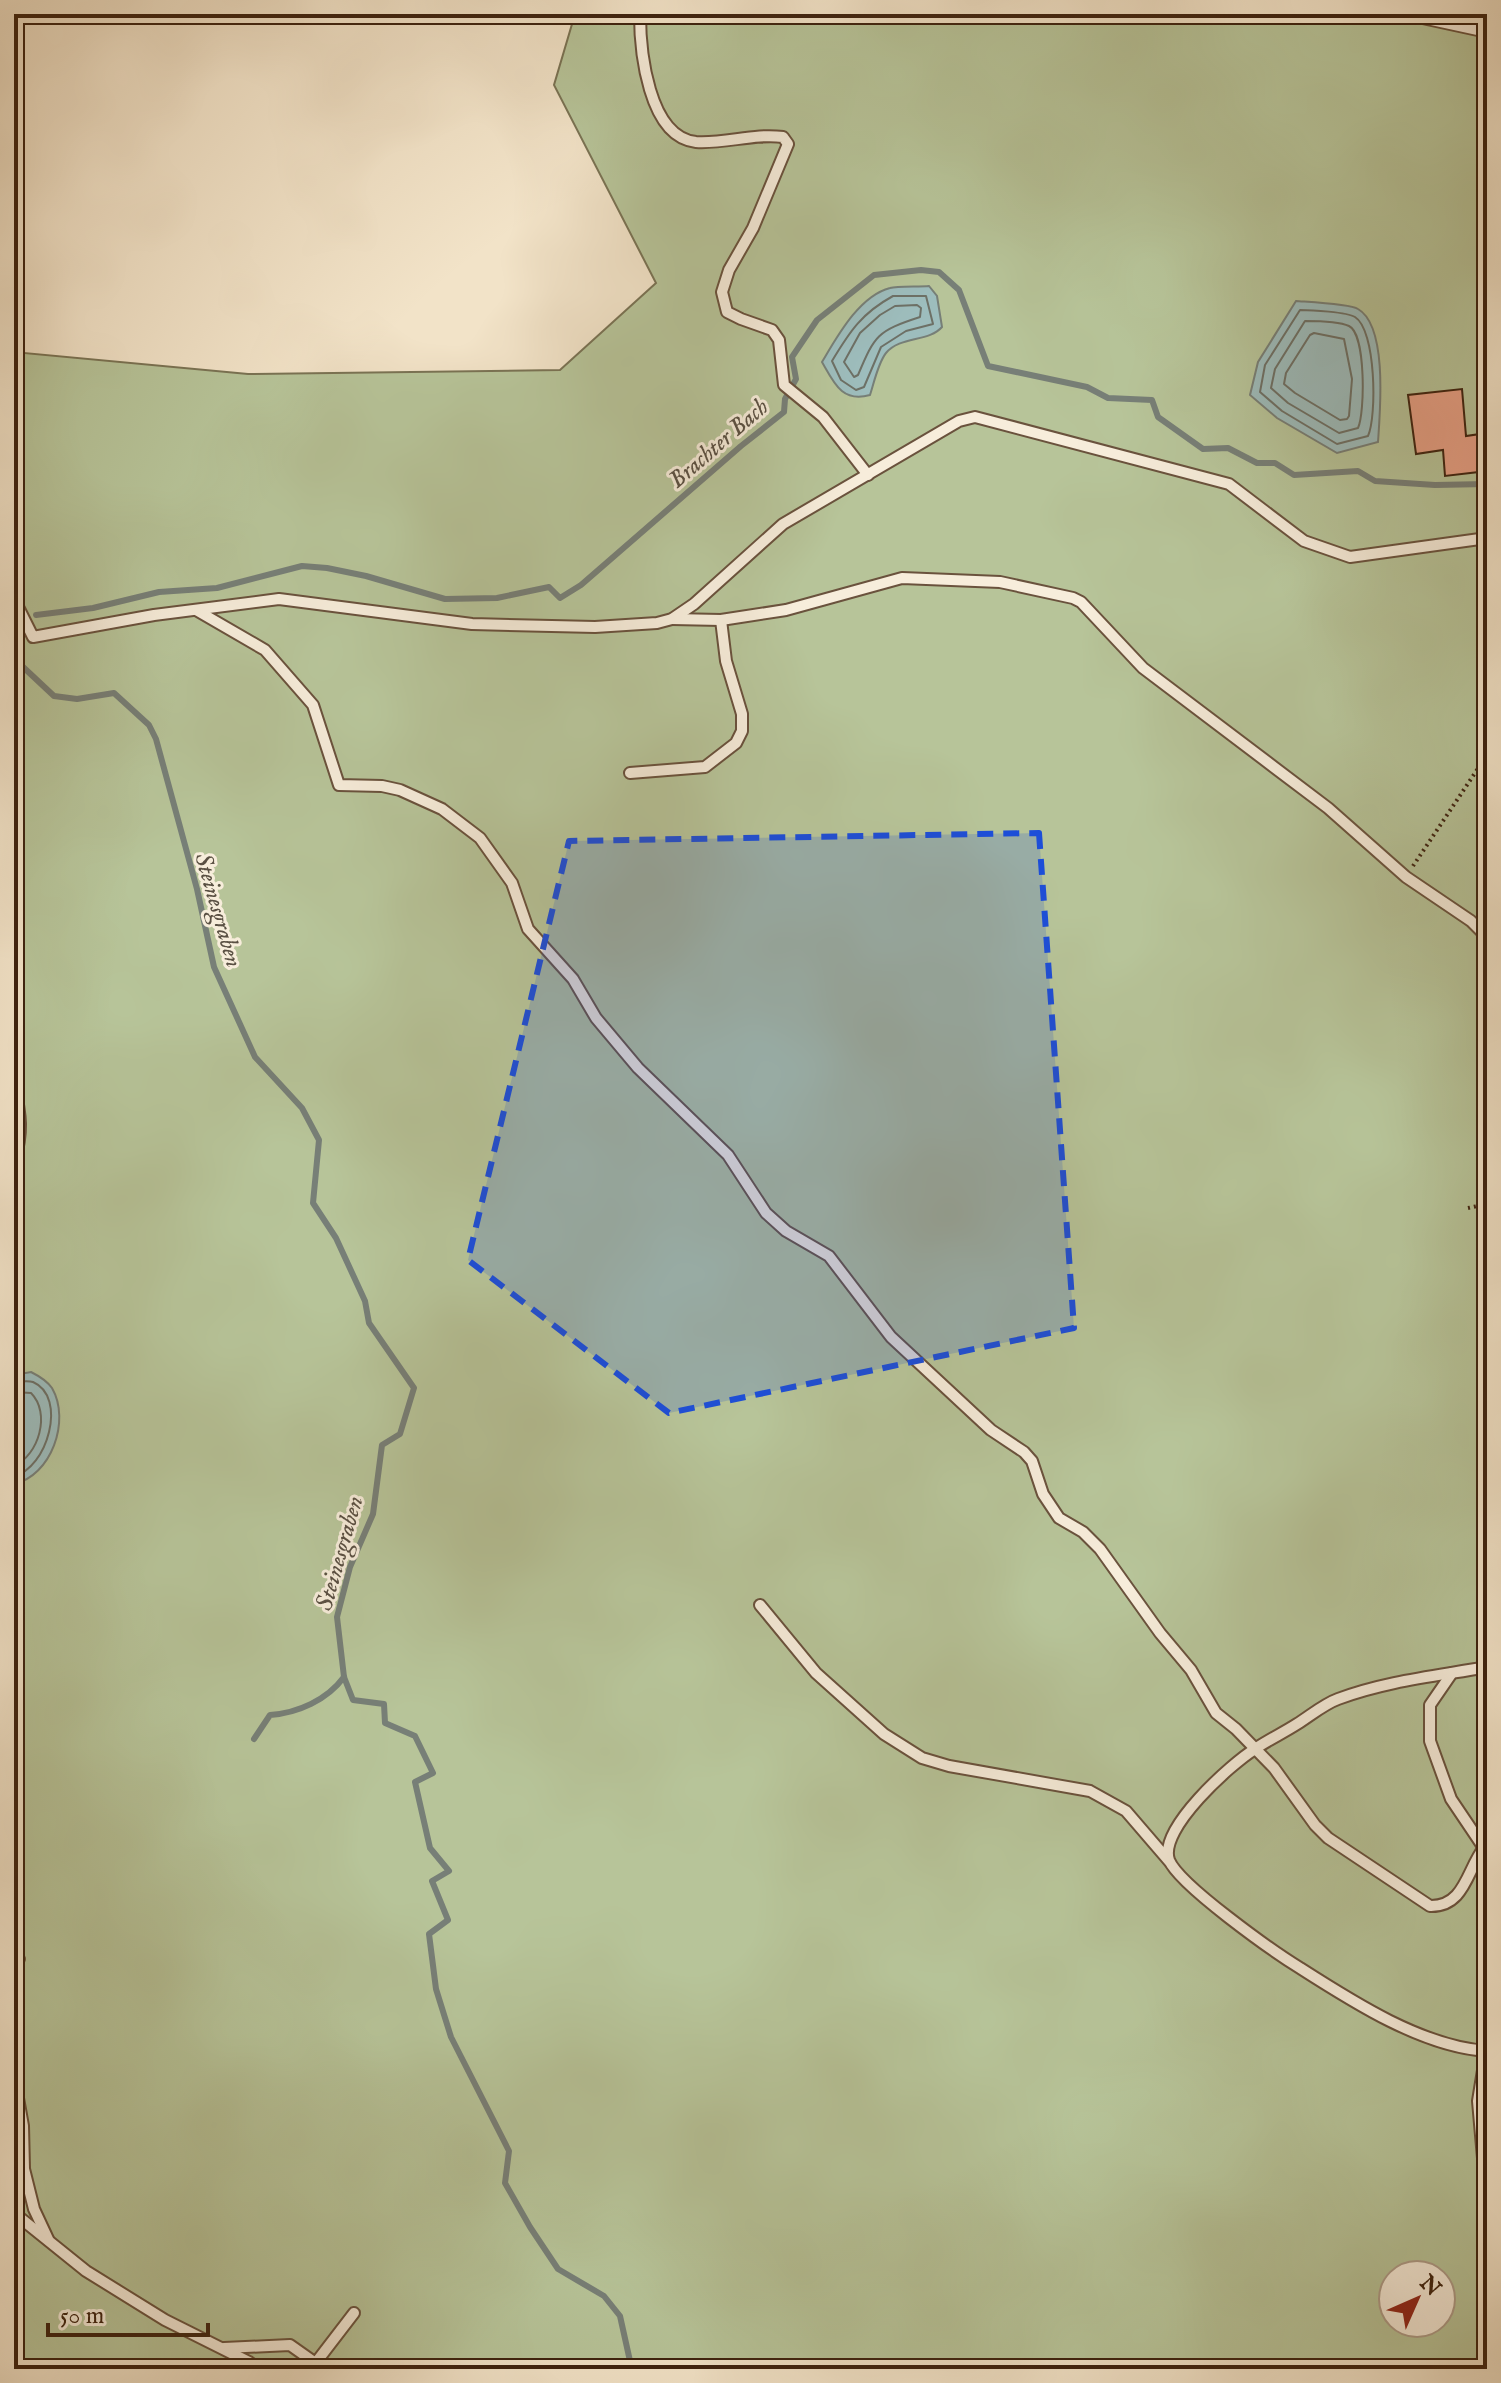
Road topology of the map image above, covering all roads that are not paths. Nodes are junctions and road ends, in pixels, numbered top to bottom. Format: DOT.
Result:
graph roads {
  1 [pos="640,14"];
  2 [pos="1404,14"];
  3 [pos="1487,32"];
  4 [pos="868,475"];
  5 [pos="1487,538"];
  6 [pos="14,599"];
  7 [pos="196,610"];
  8 [pos="672,619"];
  9 [pos="721,620"];
  10 [pos="630,773"];
  11 [pos="1487,937"];
  12 [pos="14,1084"];
  13 [pos="14,1163"];
  14 [pos="760,1605"];
  15 [pos="1487,1667"];
  16 [pos="1452,1673"];
  17 [pos="1253,1749"];
  18 [pos="1485,1851"];
  19 [pos="1169,1861"];
  20 [pos="1486,2052"];
  21 [pos="14,2076"];
  22 [pos="1487,2204"];
  23 [pos="14,2213"];
  24 [pos="48,2241"];
  25 [pos="354,2313"];
  26 [pos="222,2348"];
  27 [pos="317,2367"];
  28 [pos="258,2369"];
  1 -- 4 [label="lane"];
  2 -- 3 [label="lane"];
  4 -- 5 [label="lane"];
  4 -- 8 [label="lane"];
  6 -- 7 [label="lane"];
  7 -- 8 [label="lane"];
  7 -- 17 [label="lane"];
  8 -- 9 [label="lane"];
  9 -- 10 [label="lane"];
  9 -- 11 [label="lane"];
  12 -- 13 [label="lane"];
  14 -- 19 [label="lane"];
  15 -- 16 [label="lane"];
  16 -- 17 [label="lane"];
  16 -- 18 [label="lane"];
  17 -- 18 [label="lane"];
  17 -- 19 [label="lane"];
  19 -- 20 [label="lane"];
  20 -- 22 [label="lane"];
  21 -- 24 [label="lane"];
  23 -- 24 [label="lane"];
  24 -- 26 [label="lane"];
  25 -- 27 [label="lane"];
  26 -- 27 [label="lane"];
  26 -- 28 [label="lane"];
}
